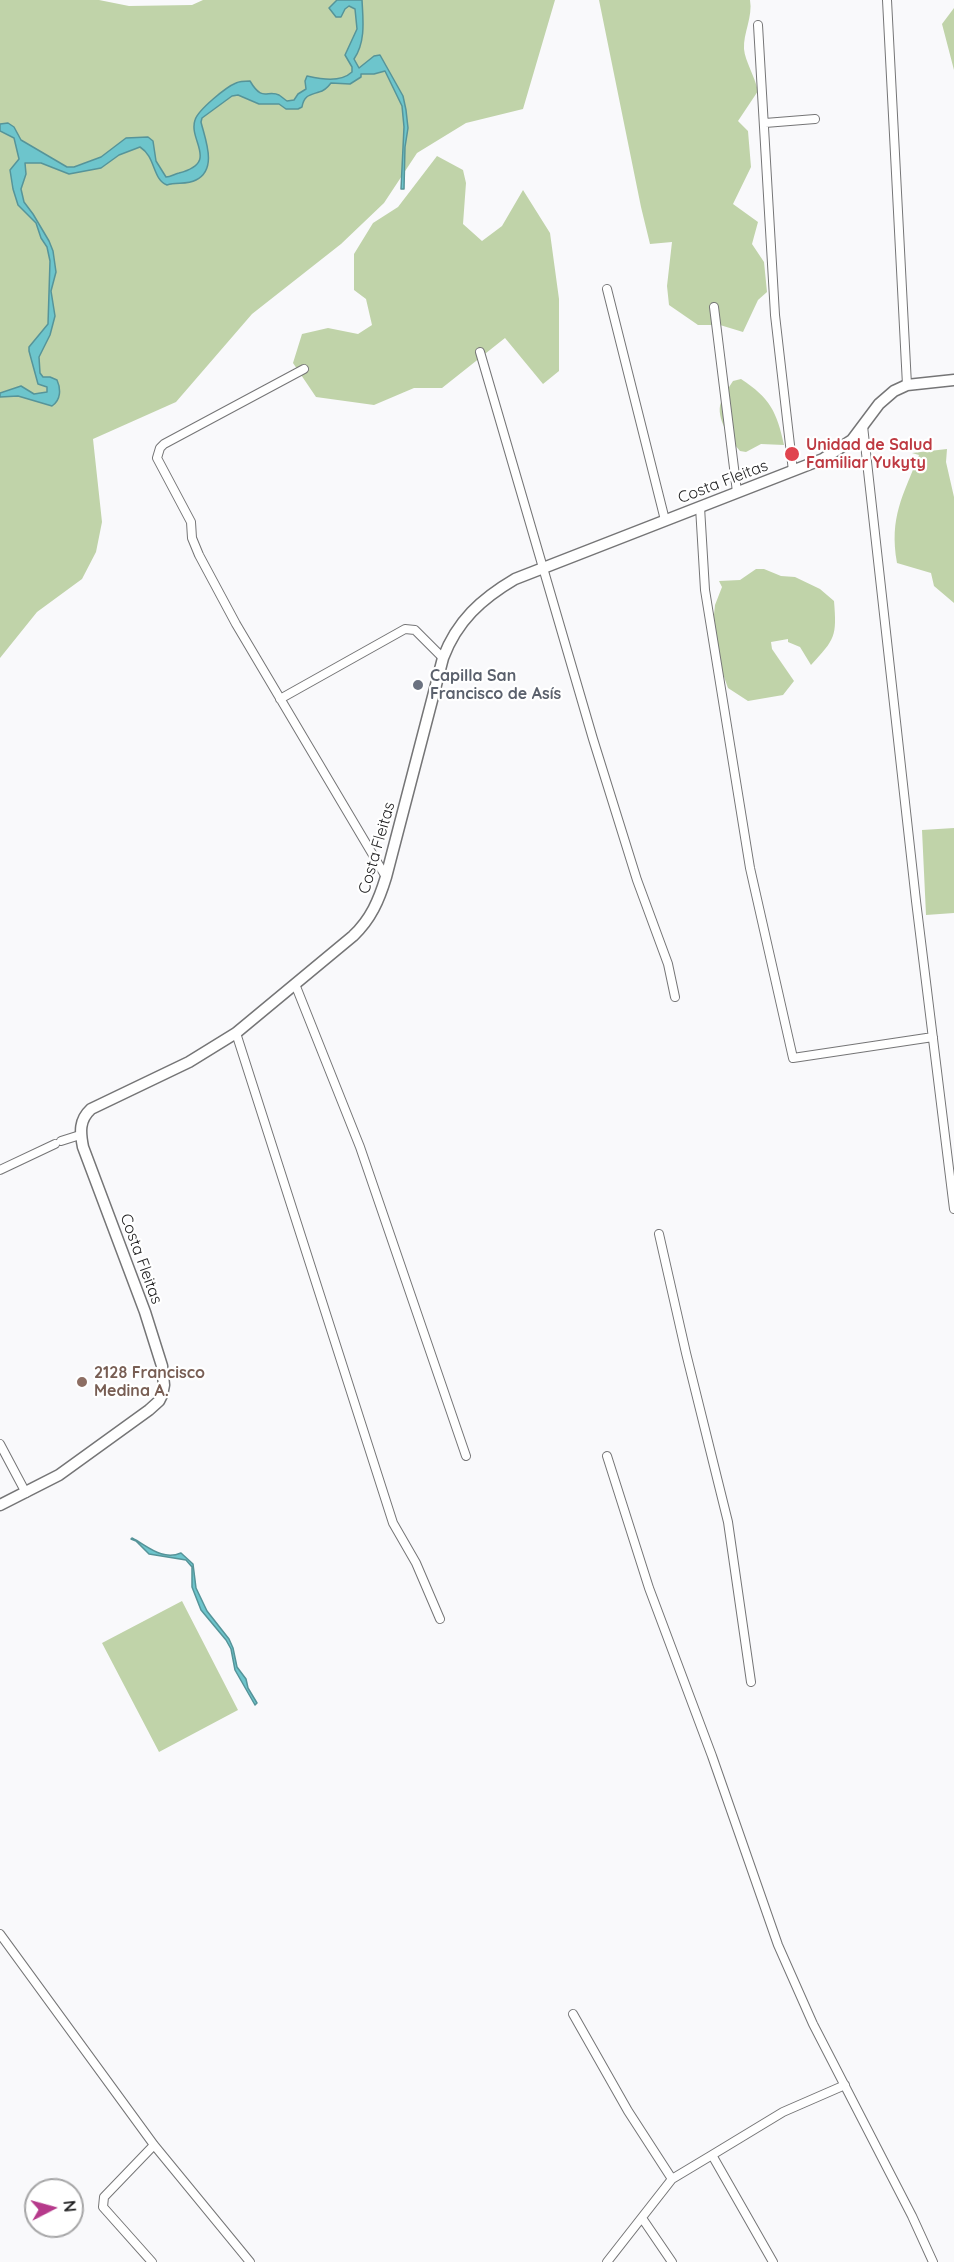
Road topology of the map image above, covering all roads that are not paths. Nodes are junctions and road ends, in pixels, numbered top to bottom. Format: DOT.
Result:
graph roads {
  1 [pos="887,0"];
  2 [pos="758,25"];
  3 [pos="815,119"];
  4 [pos="765,123"];
  5 [pos="607,288"];
  6 [pos="714,307"];
  7 [pos="480,352"];
  8 [pos="304,369"];
  9 [pos="954,380"];
  10 [pos="907,385"];
  11 [pos="863,426"];
  12 [pos="793,471"];
  13 [pos="737,492"];
  14 [pos="700,507"];
  15 [pos="665,520"];
  16 [pos="544,568"];
  17 [pos="443,658"];
  18 [pos="280,699"];
  19 [pos="386,877"];
  20 [pos="295,984"];
  21 [pos="675,997"];
  22 [pos="236,1033"];
  23 [pos="933,1038"];
  24 [pos="81,1135"];
  25 [pos="0,1170"];
  26 [pos="954,1209"];
  27 [pos="659,1234"];
  28 [pos="0,1444"];
  29 [pos="466,1456"];
  30 [pos="608,1456"];
  31 [pos="26,1493"];
  32 [pos="0,1505"];
  33 [pos="440,1619"];
  34 [pos="751,1682"];
  35 [pos="0,1934"];
  36 [pos="573,2014"];
  37 [pos="845,2085"];
  38 [pos="154,2145"];
  39 [pos="712,2155"];
  40 [pos="672,2180"];
  41 [pos="642,2218"];
  42 [pos="152,2262"];
  43 [pos="250,2262"];
  44 [pos="607,2262"];
  45 [pos="672,2262"];
  46 [pos="773,2262"];
  47 [pos="933,2262"];
  1 -- 10 [label="street"];
  2 -- 4 [label="street"];
  3 -- 4 [label="street"];
  4 -- 12 [label="street"];
  5 -- 15 [label="street"];
  6 -- 13 [label="street"];
  7 -- 16 [label="street"];
  8 -- 18 [label="street"];
  9 -- 10 [label="main road, Costa Fleitas"];
  10 -- 11 [label="main road, Costa Fleitas"];
  11 -- 12 [label="main road, Costa Fleitas"];
  11 -- 23 [label="street"];
  12 -- 13 [label="main road, Costa Fleitas"];
  13 -- 14 [label="main road, Costa Fleitas"];
  14 -- 15 [label="main road, Costa Fleitas"];
  14 -- 23 [label="street"];
  15 -- 16 [label="main road, Costa Fleitas"];
  16 -- 17 [label="main road, Costa Fleitas"];
  16 -- 21 [label="street"];
  17 -- 18 [label="street"];
  17 -- 19 [label="main road, Costa Fleitas"];
  18 -- 19 [label="street"];
  19 -- 20 [label="main road, Costa Fleitas"];
  20 -- 22 [label="main road, Costa Fleitas"];
  20 -- 29 [label="street"];
  22 -- 24 [label="main road, Costa Fleitas"];
  22 -- 33 [label="street"];
  23 -- 26 [label="street"];
  24 -- 25 [label="street"];
  24 -- 31 [label="main road, Costa Fleitas"];
  27 -- 34 [label="street"];
  28 -- 31 [label="street"];
  30 -- 37 [label="street"];
  31 -- 32 [label="main road, Costa Fleitas"];
  35 -- 38 [label="street"];
  36 -- 40 [label="street"];
  37 -- 39 [label="street"];
  37 -- 47 [label="street"];
  38 -- 42 [label="street"];
  38 -- 43 [label="street"];
  39 -- 40 [label="street"];
  39 -- 46 [label="street"];
  40 -- 41 [label="street"];
  41 -- 44 [label="street"];
  41 -- 45 [label="street"];
}
